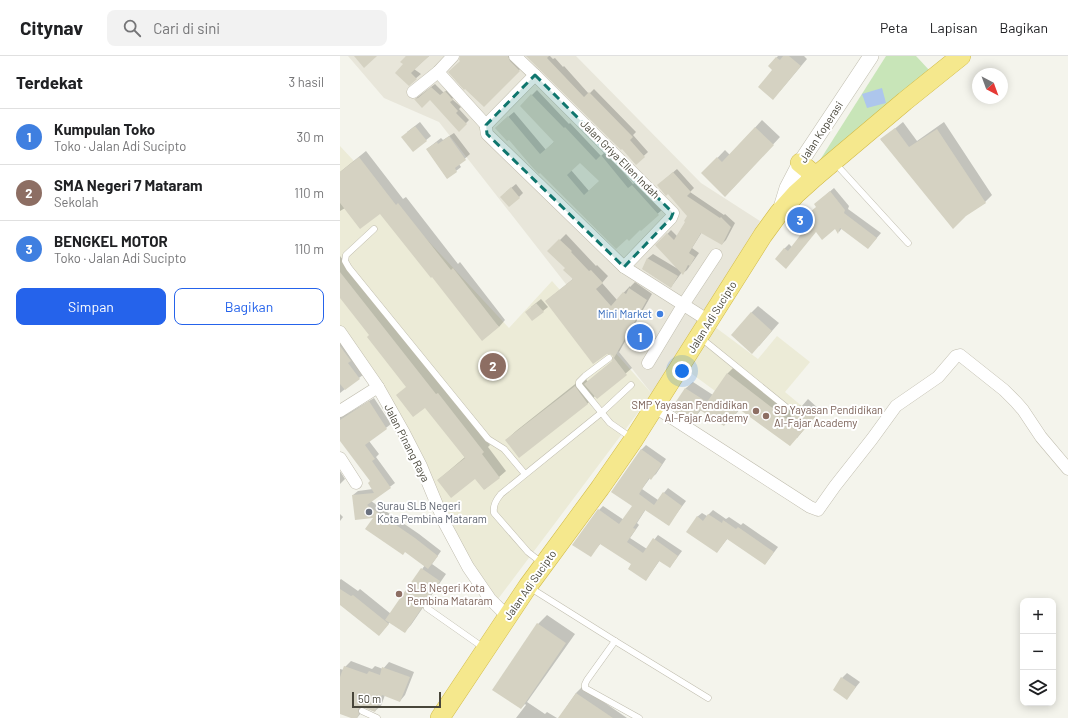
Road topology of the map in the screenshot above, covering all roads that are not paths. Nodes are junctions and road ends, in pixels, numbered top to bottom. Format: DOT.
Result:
graph roads {
  1 [pos="453,56"];
  2 [pos="515,56"];
  3 [pos="871,56"];
  4 [pos="962,56"];
  5 [pos="438,72"];
  6 [pos="535,75"];
  7 [pos="412,92"];
  8 [pos="486,124"];
  9 [pos="833,161"];
  10 [pos="800,163"];
  11 [pos="816,176"];
  12 [pos="779,213"];
  13 [pos="374,229"];
  14 [pos="908,243"];
  15 [pos="716,255"];
  16 [pos="624,267"];
  17 [pos="696,317"];
  18 [pos="340,332"];
  19 [pos="609,358"];
  20 [pos="648,363"];
  21 [pos="631,385"];
  22 [pos="378,387"];
  23 [pos="786,407"];
  24 [pos="655,408"];
  25 [pos="340,411"];
  26 [pos="600,412"];
  27 [pos="628,436"];
  28 [pos="340,458"];
  29 [pos="1068,469"];
  30 [pos="525,474"];
  31 [pos="356,483"];
  32 [pos="540,561"];
  33 [pos="528,586"];
  34 [pos="498,607"];
  35 [pos="427,608"];
  36 [pos="615,641"];
  37 [pos="480,644"];
  38 [pos="708,698"];
  39 [pos="362,711"];
  40 [pos="377,718"];
  41 [pos="440,718"];
  42 [pos="640,718"];
  1 -- 5 [label="street"];
  2 -- 6 [label="street, Jalan Griya Ellen Indah"];
  3 -- 10 [label="street, Jalan Koperasi"];
  4 -- 9 [label="highway, Jalan Adi Sucipto"];
  5 -- 7 [label="street"];
  5 -- 8 [label="street"];
  6 -- 8 [label="street"];
  6 -- 16 [label="street, Jalan Griya Ellen Indah"];
  8 -- 16 [label="street"];
  9 -- 11 [label="highway, Jalan Adi Sucipto"];
  9 -- 14 [label="lane"];
  10 -- 11 [label="highway"];
  10 -- 12 [label="street, Jalan Koperasi"];
  11 -- 12 [label="highway, Jalan Adi Sucipto"];
  12 -- 17 [label="highway, Jalan Adi Sucipto"];
  13 -- 30 [label="lane"];
  15 -- 17 [label="street"];
  16 -- 17 [label="street"];
  17 -- 20 [label="street"];
  17 -- 23 [label="lane"];
  17 -- 24 [label="highway, Jalan Adi Sucipto"];
  18 -- 22 [label="street, Jalan Pinang Raya"];
  19 -- 26 [label="lane"];
  21 -- 26 [label="lane"];
  22 -- 25 [label="street"];
  22 -- 34 [label="street, Jalan Pinang Raya"];
  24 -- 27 [label="highway, Jalan Adi Sucipto"];
  24 -- 29 [label="street"];
  26 -- 27 [label="lane"];
  26 -- 30 [label="lane"];
  27 -- 32 [label="highway, Jalan Adi Sucipto"];
  28 -- 31 [label="street"];
  30 -- 32 [label="lane"];
  32 -- 33 [label="highway, Jalan Adi Sucipto"];
  33 -- 34 [label="highway, Jalan Adi Sucipto"];
  33 -- 36 [label="lane"];
  34 -- 37 [label="highway, Jalan Adi Sucipto"];
  35 -- 37 [label="lane"];
  36 -- 38 [label="lane"];
  36 -- 42 [label="lane"];
  37 -- 41 [label="highway, Jalan Adi Sucipto"];
  39 -- 40 [label="lane"];
}
